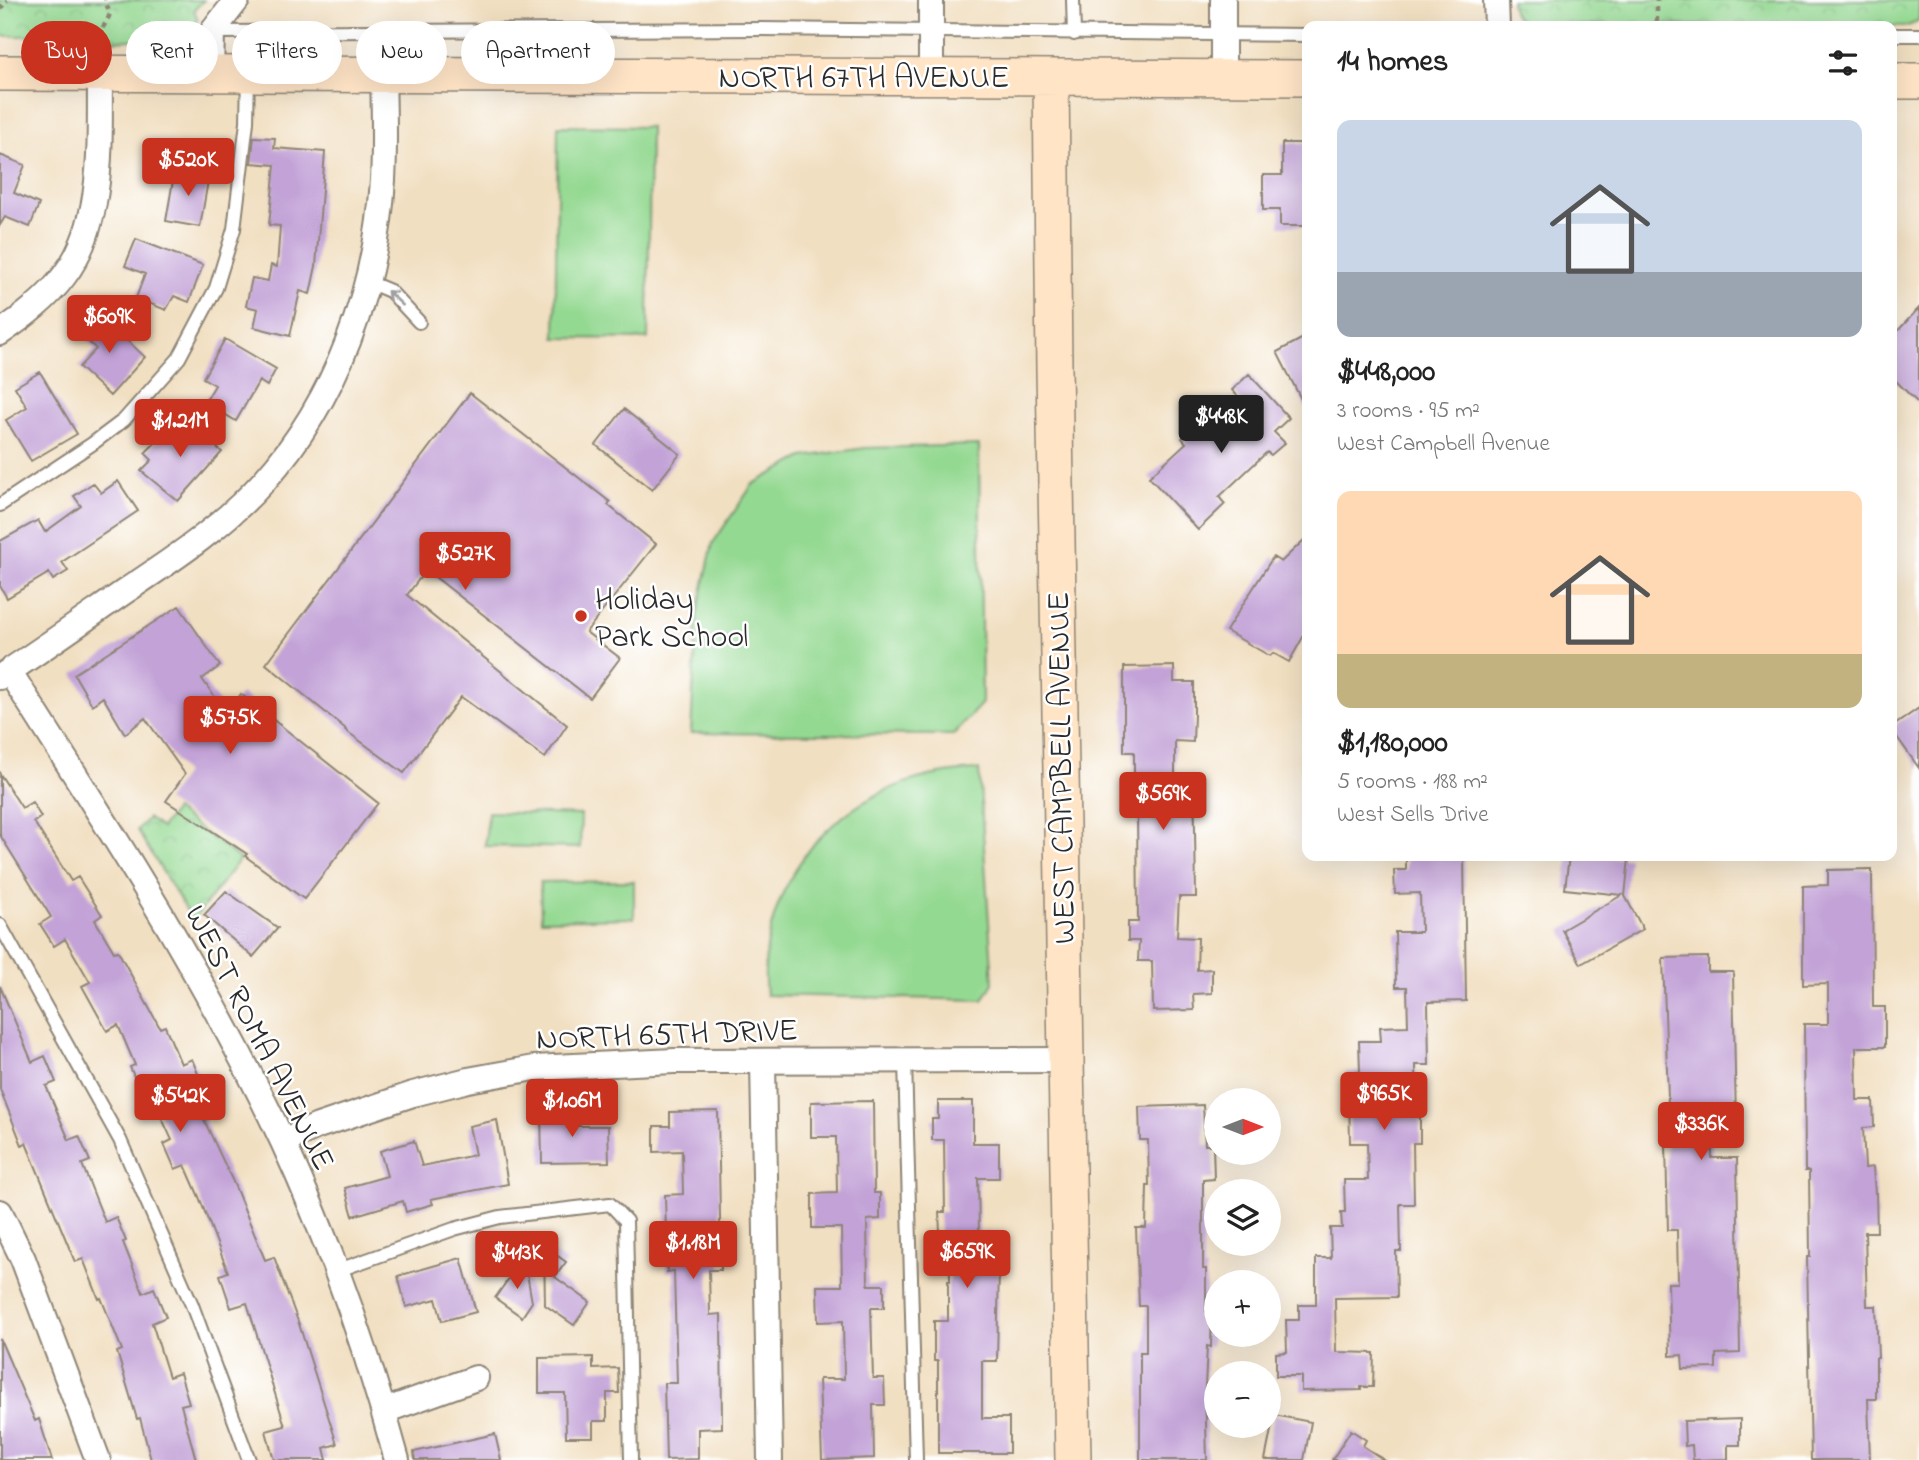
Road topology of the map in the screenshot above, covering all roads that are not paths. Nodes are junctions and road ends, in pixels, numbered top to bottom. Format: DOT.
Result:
graph roads {
  1 [pos="237,0"];
  2 [pos="931,0"];
  3 [pos="1073,0"];
  4 [pos="1223,0"];
  5 [pos="1496,0"];
  6 [pos="1497,21"];
  7 [pos="218,24"];
  8 [pos="932,30"];
  9 [pos="218,32"];
  10 [pos="1074,34"];
  11 [pos="1223,35"];
  12 [pos="1302,35"];
  13 [pos="1897,35"];
  14 [pos="1919,35"];
  15 [pos="0,73"];
  16 [pos="21,73"];
  17 [pos="447,74"];
  18 [pos="931,76"];
  19 [pos="1051,77"];
  20 [pos="1223,78"];
  21 [pos="1302,78"];
  22 [pos="1897,81"];
  23 [pos="1919,81"];
  24 [pos="90,84"];
  25 [pos="248,84"];
  26 [pos="383,84"];
  27 [pos="366,281"];
  28 [pos="419,322"];
  29 [pos="0,333"];
  30 [pos="0,505"];
  31 [pos="4,674"];
  32 [pos="0,925"];
  33 [pos="1065,1060"];
  34 [pos="905,1061"];
  35 [pos="763,1062"];
  36 [pos="282,1141"];
  37 [pos="0,1212"];
  38 [pos="336,1271"];
  39 [pos="476,1378"];
  40 [pos="384,1411"];
  41 [pos="98,1460"];
  42 [pos="249,1460"];
  43 [pos="397,1460"];
  44 [pos="631,1460"];
  45 [pos="770,1460"];
  46 [pos="916,1460"];
  47 [pos="1073,1460"];
  1 -- 7 [label="street"];
  2 -- 8 [label="street"];
  3 -- 10 [label="lane"];
  4 -- 11 [label="street"];
  5 -- 6 [label="street"];
  8 -- 9 [label="lane, NORTH 67TH AVENUE"];
  8 -- 10 [label="lane, NORTH 67TH AVENUE"];
  8 -- 18 [label="street"];
  10 -- 11 [label="lane, NORTH 67TH AVENUE"];
  11 -- 12 [label="lane, NORTH 67TH AVENUE"];
  11 -- 20 [label="street"];
  13 -- 14 [label="lane"];
  15 -- 16 [label="street, NORTH 67TH AVENUE"];
  17 -- 18 [label="street, NORTH 67TH AVENUE"];
  18 -- 19 [label="street, NORTH 67TH AVENUE"];
  19 -- 20 [label="street, NORTH 67TH AVENUE"];
  19 -- 33 [label="street, WEST CAMPBELL AVENUE"];
  20 -- 21 [label="street, NORTH 67TH AVENUE"];
  22 -- 23 [label="street"];
  24 -- 29 [label="street"];
  25 -- 30 [label="lane"];
  26 -- 27 [label="street"];
  28 -- 27 [label="lane, one-way"];
  27 -- 31 [label="street"];
  31 -- 36 [label="street, WEST ROMA AVENUE"];
  32 -- 42 [label="lane"];
  33 -- 34 [label="street, NORTH 65TH DRIVE"];
  33 -- 47 [label="street, WEST CAMPBELL AVENUE"];
  34 -- 35 [label="street, NORTH 65TH DRIVE"];
  34 -- 46 [label="lane"];
  35 -- 36 [label="street, NORTH 65TH DRIVE"];
  35 -- 45 [label="street"];
  36 -- 38 [label="street, WEST ROMA AVENUE"];
  37 -- 41 [label="street"];
  38 -- 40 [label="street, WEST ROMA AVENUE"];
  38 -- 44 [label="lane"];
  39 -- 40 [label="street"];
  40 -- 43 [label="street, WEST ROMA AVENUE"];
}
